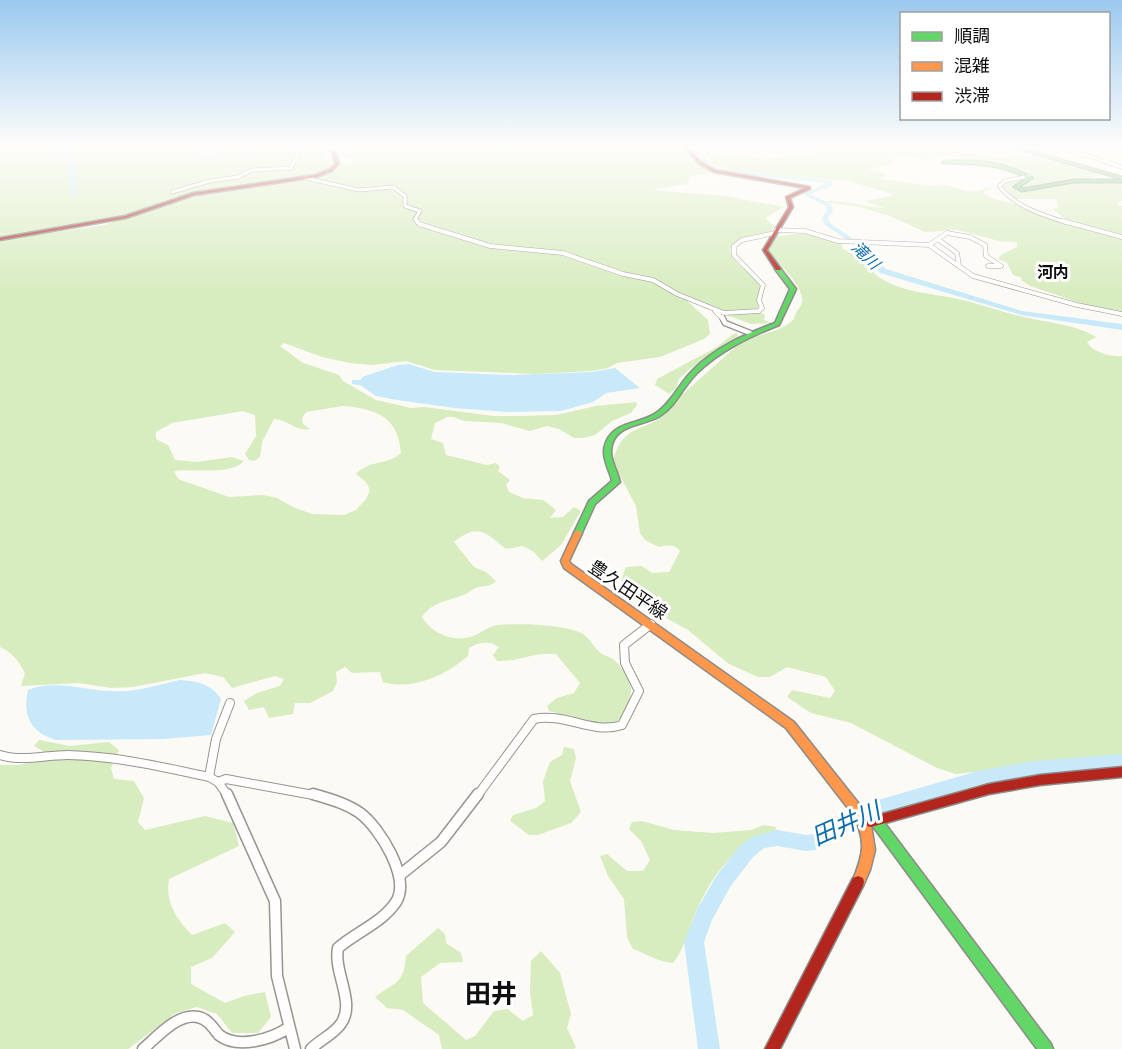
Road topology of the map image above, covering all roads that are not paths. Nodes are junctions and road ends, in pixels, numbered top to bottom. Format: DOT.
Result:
graph roads {
  1 [pos="186,196"];
  2 [pos="405,196"];
  3 [pos="791,196"];
  4 [pos="1005,196"];
  5 [pos="775,232"];
  6 [pos="1122,237"];
  7 [pos="0,239"];
  8 [pos="939,240"];
  9 [pos="929,245"];
  10 [pos="956,266"];
  11 [pos="987,266"];
  12 [pos="712,309"];
  13 [pos="1122,314"];
  14 [pos="750,333"];
  15 [pos="651,624"];
  16 [pos="230,703"];
  17 [pos="0,755"];
  18 [pos="1122,772"];
  19 [pos="214,779"];
  20 [pos="876,820"];
  21 [pos="863,822"];
  22 [pos="400,875"];
  23 [pos="288,1028"];
  24 [pos="143,1049"];
  25 [pos="295,1049"];
  26 [pos="310,1049"];
  27 [pos="772,1049"];
  28 [pos="1046,1049"];
  1 -- 7 [label="main road"];
  2 -- 12 [label="street"];
  3 -- 5 [label="main road, 豊久田平線"];
  4 -- 6 [label="street"];
  5 -- 9 [label="street"];
  5 -- 12 [label="street"];
  5 -- 14 [label="main road, 豊久田平線"];
  8 -- 9 [label="street"];
  8 -- 10 [label="street"];
  8 -- 11 [label="street"];
  9 -- 10 [label="street"];
  10 -- 13 [label="street"];
  12 -- 14 [label="street"];
  14 -- 15 [label="main road, 豊久田平線"];
  15 -- 21 [label="main road, 豊久田平線"];
  15 -- 22 [label="street"];
  16 -- 19 [label="street"];
  17 -- 19 [label="street"];
  18 -- 20 [label="main road"];
  19 -- 22 [label="street"];
  19 -- 23 [label="street"];
  20 -- 21 [label="main road"];
  20 -- 28 [label="main road"];
  21 -- 27 [label="main road, 豊久田平線"];
  22 -- 26 [label="street"];
  23 -- 24 [label="street"];
  23 -- 25 [label="street"];
}
